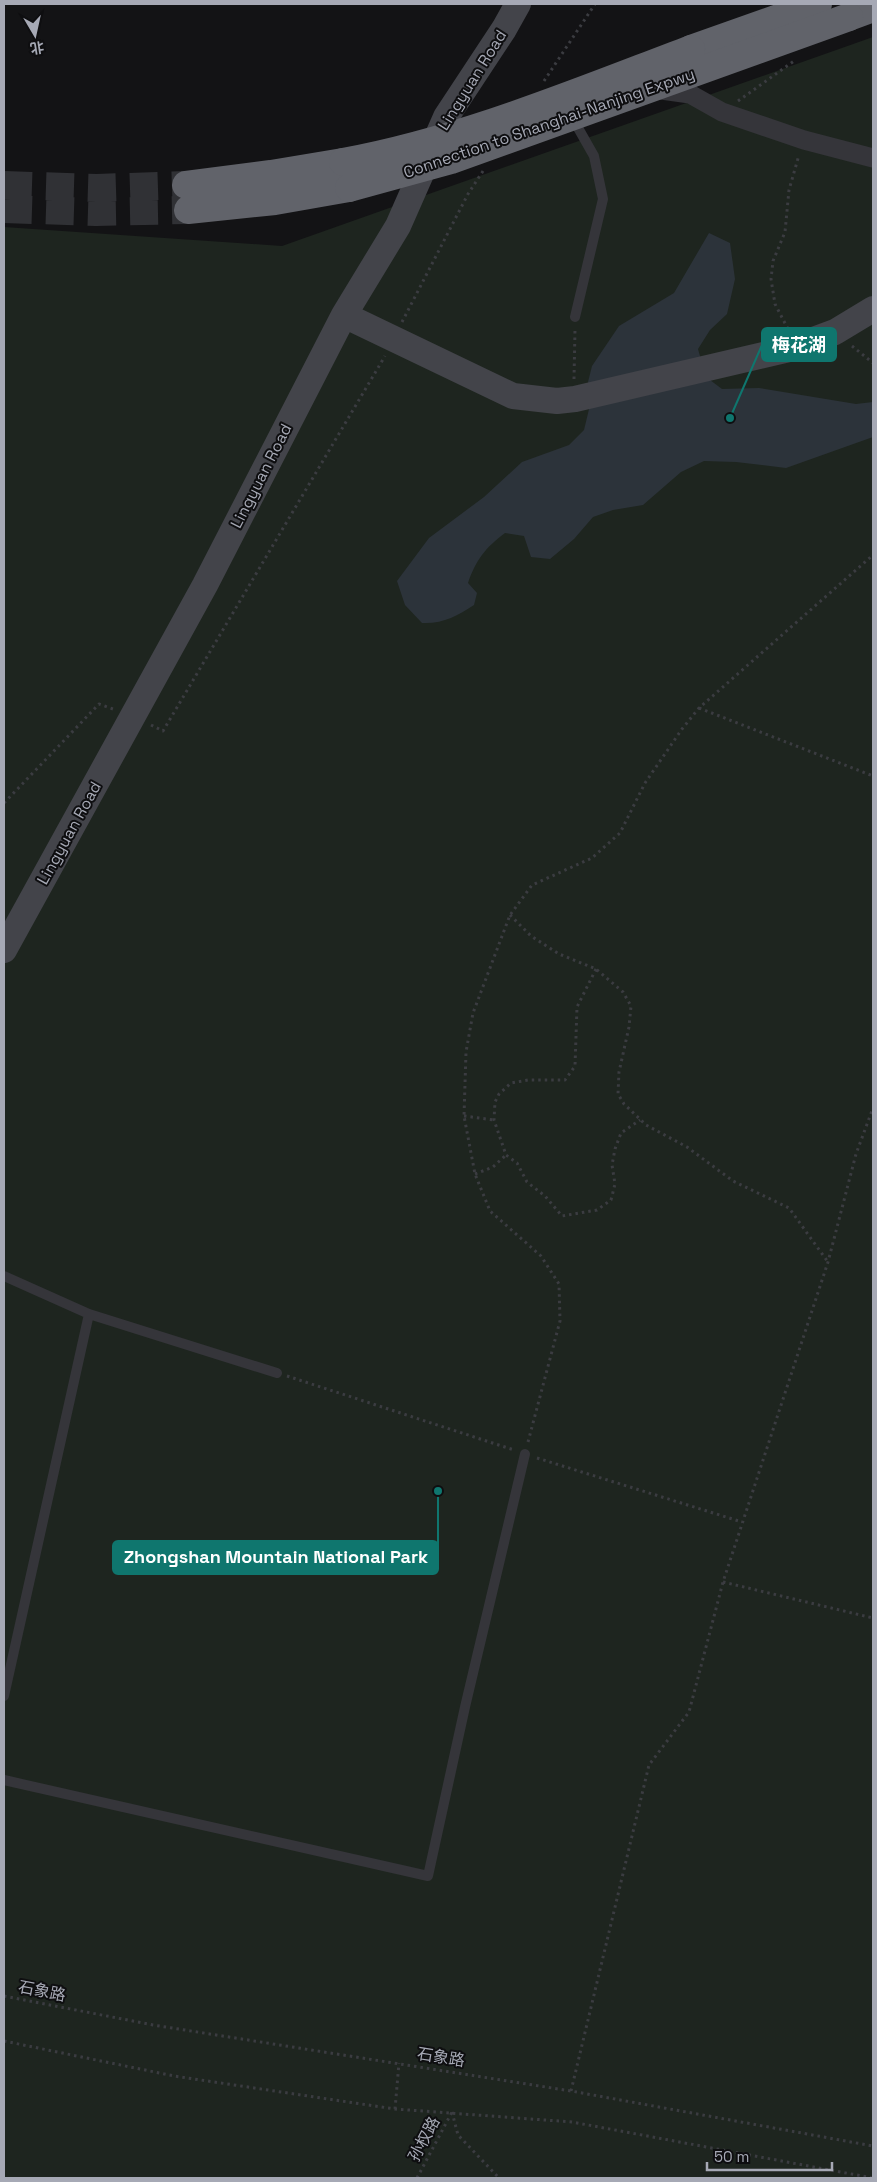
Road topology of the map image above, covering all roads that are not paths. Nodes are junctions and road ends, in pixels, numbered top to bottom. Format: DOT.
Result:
graph roads {
  1 [pos="518,4"];
  2 [pos="818,4"];
  3 [pos="873,8"];
  4 [pos="571,116"];
  5 [pos="446,117"];
  6 [pos="873,158"];
  7 [pos="346,175"];
  8 [pos="187,197"];
  9 [pos="873,309"];
  10 [pos="344,314"];
  11 [pos="575,317"];
  12 [pos="4,950"];
  13 [pos="4,1276"];
  14 [pos="89,1314"];
  15 [pos="277,1373"];
  16 [pos="525,1454"];
  17 [pos="4,1696"];
  18 [pos="4,1780"];
  1 -- 5 [label="street, Lingyuan Road"];
  2 -- 7 [label="highway, Connection to Shanghai-Nanjing Expwy, bridge"];
  3 -- 7 [label="highway, Connection to Shanghai-Nanjing Expwy, bridge"];
  4 -- 5 [label="street"];
  4 -- 6 [label="street"];
  4 -- 11 [label="lane"];
  5 -- 10 [label="street, Lingyuan Road"];
  7 -- 8 [label="highway, Connection to Shanghai-Nanjing Expwy"];
  9 -- 10 [label="street"];
  10 -- 12 [label="street, Lingyuan Road"];
  13 -- 14 [label="lane"];
  14 -- 15 [label="lane"];
  14 -- 17 [label="lane"];
  16 -- 18 [label="lane"];
}
